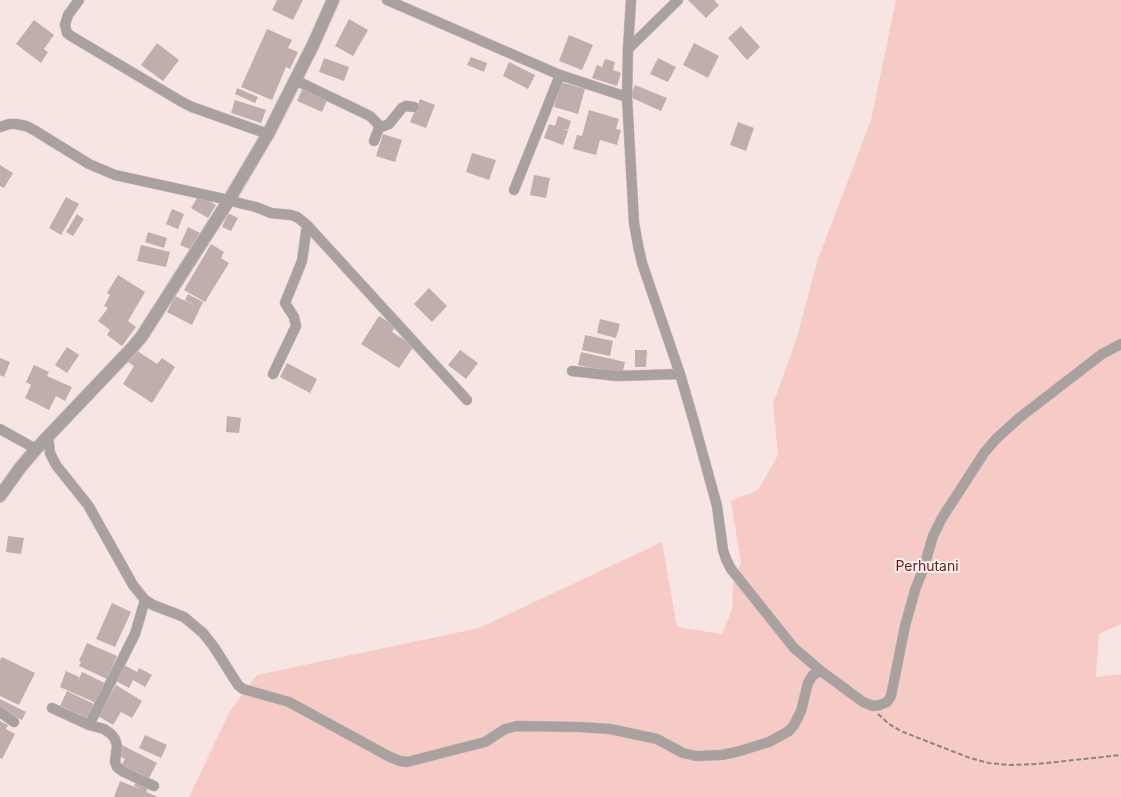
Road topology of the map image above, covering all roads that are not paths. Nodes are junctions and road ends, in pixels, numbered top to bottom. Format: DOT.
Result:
graph roads {
  1 [pos="79,0"];
  2 [pos="332,0"];
  3 [pos="387,0"];
  4 [pos="630,0"];
  5 [pos="678,0"];
  6 [pos="628,49"];
  7 [pos="560,75"];
  8 [pos="295,80"];
  9 [pos="626,97"];
  10 [pos="414,107"];
  11 [pos="0,127"];
  12 [pos="378,128"];
  13 [pos="268,134"];
  14 [pos="374,141"];
  15 [pos="514,190"];
  16 [pos="229,200"];
  17 [pos="306,225"];
  18 [pos="1121,344"];
  19 [pos="572,371"];
  20 [pos="274,374"];
  21 [pos="680,374"];
  22 [pos="467,400"];
  23 [pos="0,429"];
  24 [pos="48,436"];
  25 [pos="36,449"];
  26 [pos="0,496"];
  27 [pos="145,600"];
  28 [pos="821,671"];
  29 [pos="52,708"];
  30 [pos="0,712"];
  31 [pos="14,722"];
  32 [pos="89,725"];
  33 [pos="154,786"];
  1 -- 13 [label="street"];
  2 -- 8 [label="street"];
  3 -- 7 [label="street"];
  4 -- 6 [label="street"];
  5 -- 6 [label="street"];
  6 -- 9 [label="street"];
  7 -- 9 [label="street"];
  7 -- 15 [label="street"];
  8 -- 12 [label="street"];
  8 -- 13 [label="street"];
  9 -- 21 [label="street"];
  10 -- 12 [label="street"];
  11 -- 16 [label="street"];
  12 -- 14 [label="street"];
  13 -- 16 [label="street"];
  16 -- 17 [label="street"];
  16 -- 24 [label="street"];
  17 -- 20 [label="street"];
  17 -- 22 [label="street"];
  18 -- 28 [label="street"];
  19 -- 21 [label="street"];
  21 -- 28 [label="street"];
  23 -- 25 [label="street"];
  24 -- 25 [label="street"];
  24 -- 27 [label="street"];
  25 -- 26 [label="street"];
  27 -- 28 [label="street"];
  27 -- 32 [label="street"];
  29 -- 32 [label="street"];
  30 -- 31 [label="street"];
  32 -- 33 [label="street"];
}
